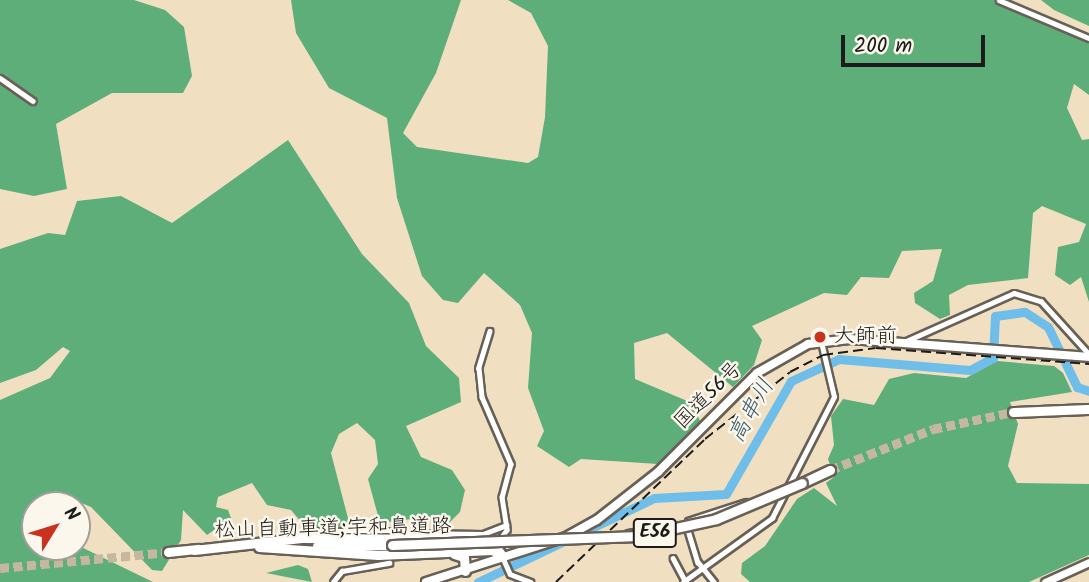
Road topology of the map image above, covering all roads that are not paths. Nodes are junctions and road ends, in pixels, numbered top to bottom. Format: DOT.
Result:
graph roads {
  1 [pos="999,0"];
  2 [pos="1089,38"];
  3 [pos="0,78"];
  4 [pos="33,101"];
  5 [pos="490,331"];
  6 [pos="821,341"];
  7 [pos="904,343"];
  8 [pos="1089,356"];
  9 [pos="1089,409"];
  10 [pos="1013,412"];
  11 [pos="830,470"];
  12 [pos="788,484"];
  13 [pos="685,522"];
  14 [pos="506,525"];
  15 [pos="314,531"];
  16 [pos="616,534"];
  17 [pos="498,546"];
  18 [pos="259,547"];
  19 [pos="194,550"];
  20 [pos="168,552"];
  21 [pos="449,553"];
  22 [pos="673,558"];
  23 [pos="504,560"];
  24 [pos="1089,562"];
  25 [pos="389,563"];
  26 [pos="702,569"];
  27 [pos="465,570"];
  28 [pos="333,582"];
  29 [pos="426,582"];
  30 [pos="531,582"];
  31 [pos="684,582"];
  32 [pos="714,582"];
  33 [pos="1045,582"];
  1 -- 2 [label="street"];
  3 -- 4 [label="street"];
  5 -- 14 [label="street"];
  6 -- 7 [label="highway, 国道56号"];
  6 -- 12 [label="street"];
  6 -- 23 [label="highway, 国道56号"];
  7 -- 8 [label="highway, 国道56号"];
  7 -- 8 [label="street"];
  9 -- 10 [label="highway"];
  11 -- 17 [label="highway, E56, bridge"];
  12 -- 13 [label="street"];
  12 -- 26 [label="street"];
  13 -- 16 [label="street"];
  13 -- 26 [label="street"];
  14 -- 15 [label="street"];
  14 -- 17 [label="street"];
  17 -- 18 [label="highway, 松山自動車道;宇和島道路 / E56, bridge"];
  17 -- 19 [label="highway"];
  17 -- 21 [label="highway"];
  17 -- 23 [label="highway"];
  18 -- 19 [label="highway, 松山自動車道;宇和島道路 / E56"];
  18 -- 21 [label="highway"];
  19 -- 20 [label="highway, 松山自動車道;宇和島道路 / E56"];
  21 -- 27 [label="highway"];
  22 -- 31 [label="street"];
  23 -- 27 [label="highway, 国道56号"];
  23 -- 30 [label="street"];
  24 -- 33 [label="main road"];
  25 -- 28 [label="street"];
  26 -- 31 [label="street"];
  26 -- 32 [label="street"];
  27 -- 29 [label="highway, 国道56号"];
}
